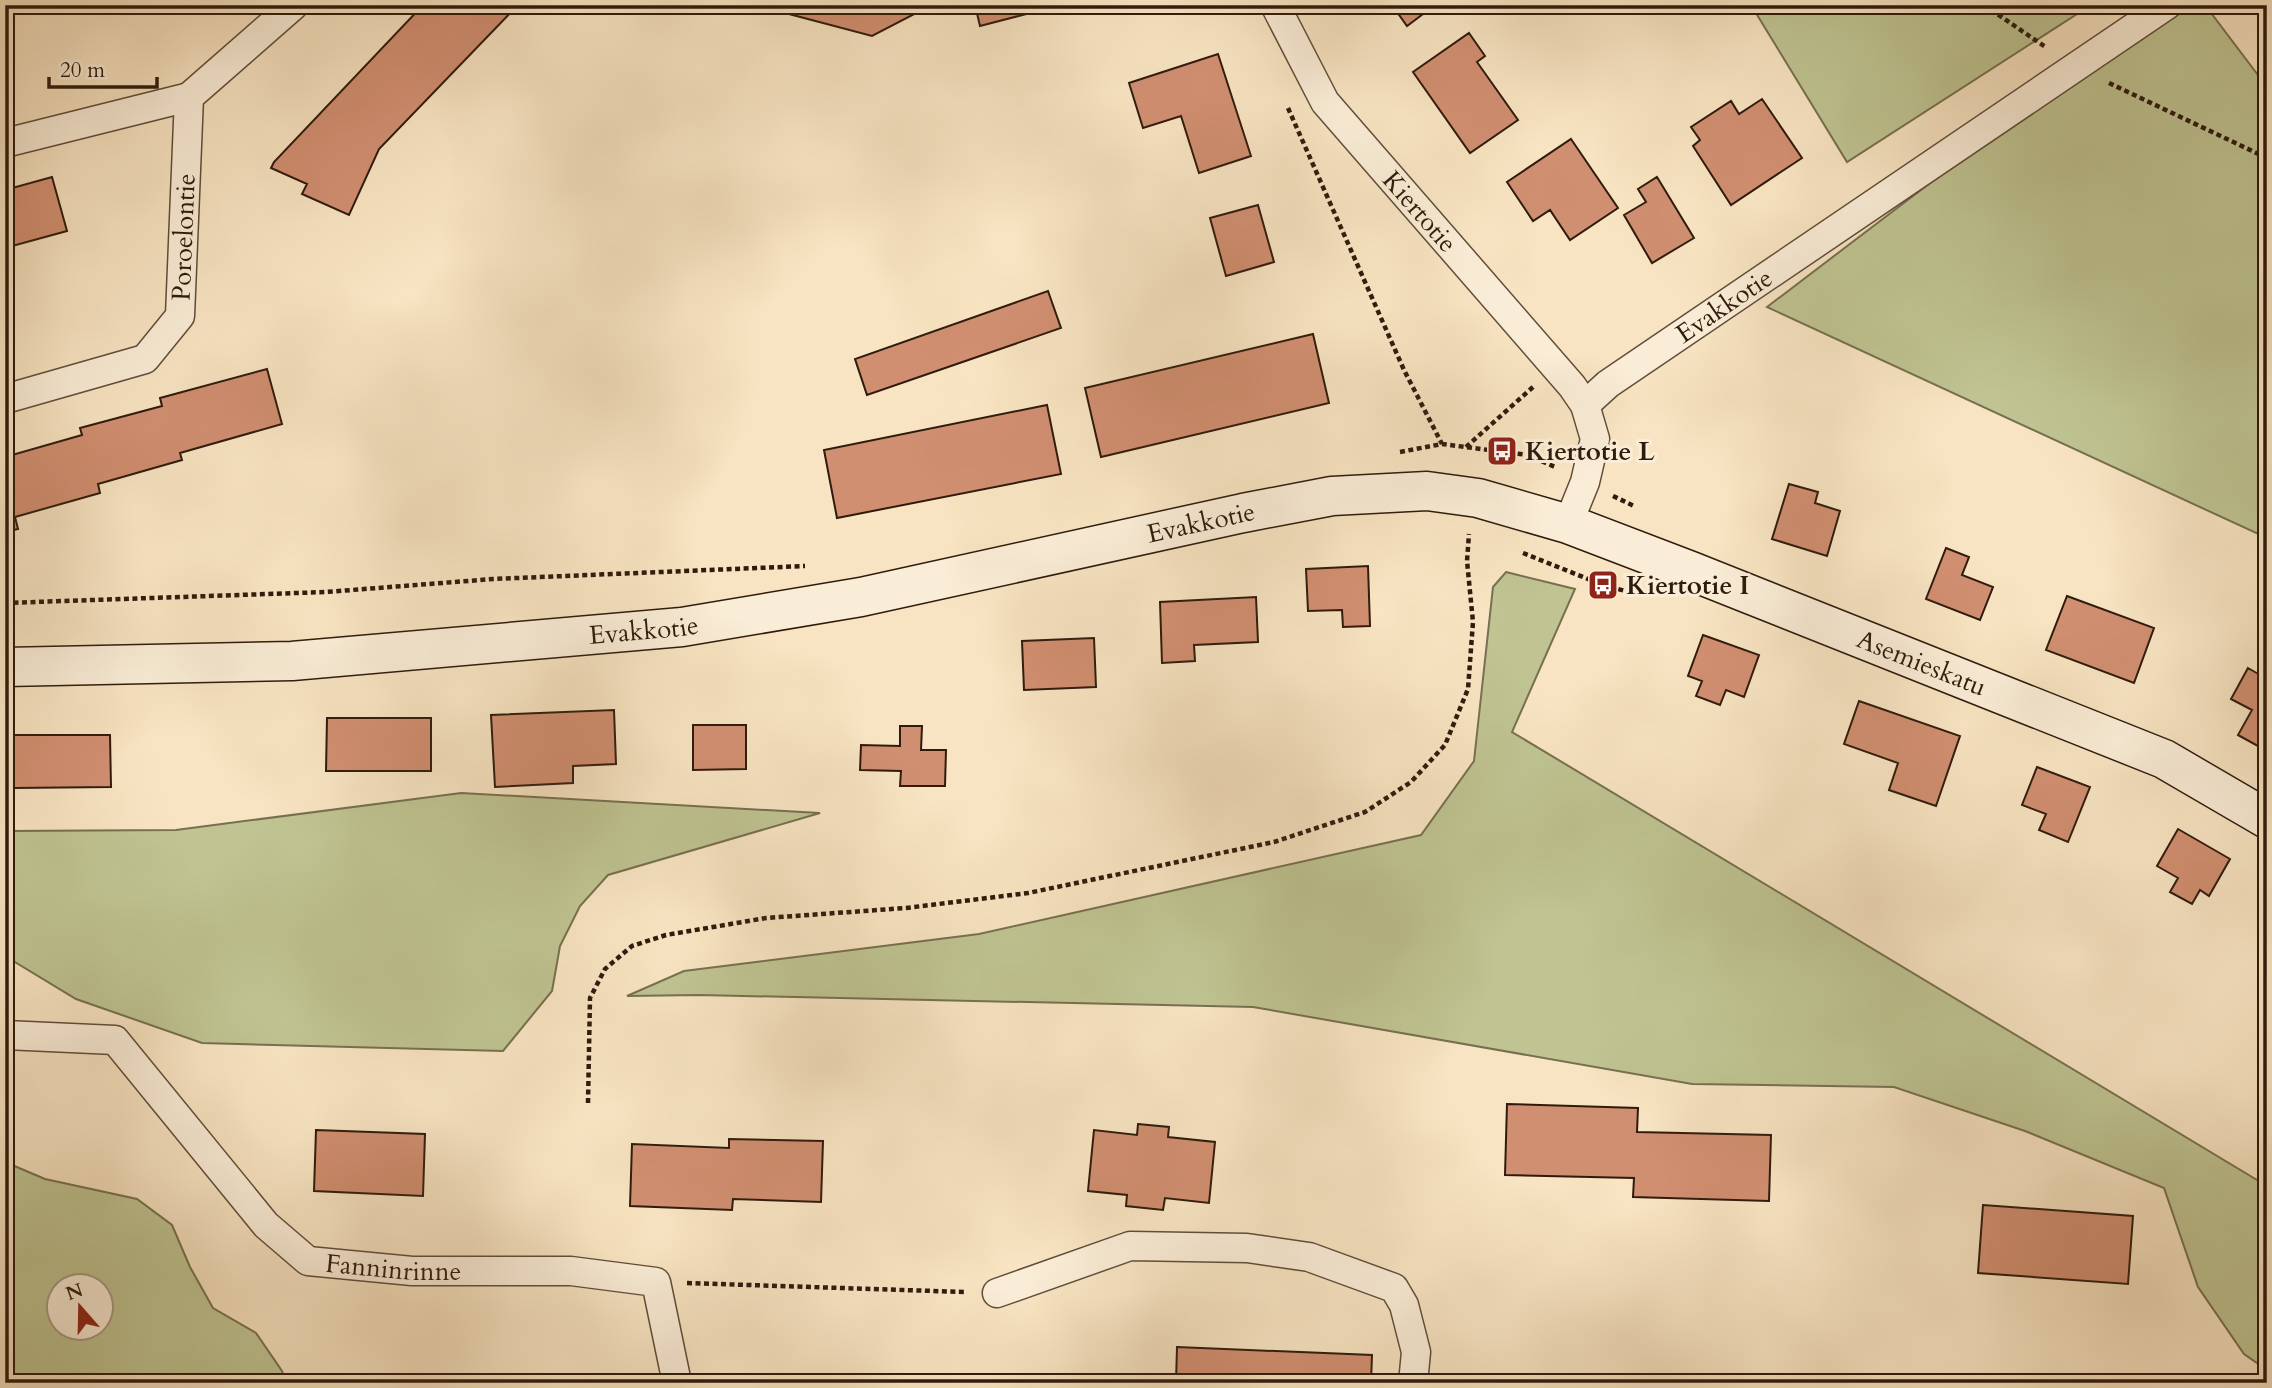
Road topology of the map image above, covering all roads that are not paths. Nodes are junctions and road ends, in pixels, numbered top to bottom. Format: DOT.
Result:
graph roads {
  1 [pos="294,5"];
  2 [pos="1275,5"];
  3 [pos="2166,5"];
  4 [pos="189,97"];
  5 [pos="5,143"];
  6 [pos="5,399"];
  7 [pos="1585,405"];
  8 [pos="1568,524"];
  9 [pos="5,667"];
  10 [pos="2267,819"];
  11 [pos="5,1035"];
  12 [pos="998,1293"];
  13 [pos="677,1383"];
  14 [pos="1413,1383"];
  1 -- 4 [label="street"];
  2 -- 7 [label="street, Kiertotie"];
  3 -- 7 [label="street, Evakkotie"];
  4 -- 5 [label="street"];
  4 -- 6 [label="street, Poroelontie"];
  7 -- 8 [label="street"];
  8 -- 9 [label="street, Evakkotie"];
  8 -- 10 [label="street, Asemieskatu"];
  11 -- 13 [label="street, Fanninrinne"];
  12 -- 14 [label="street"];
}
